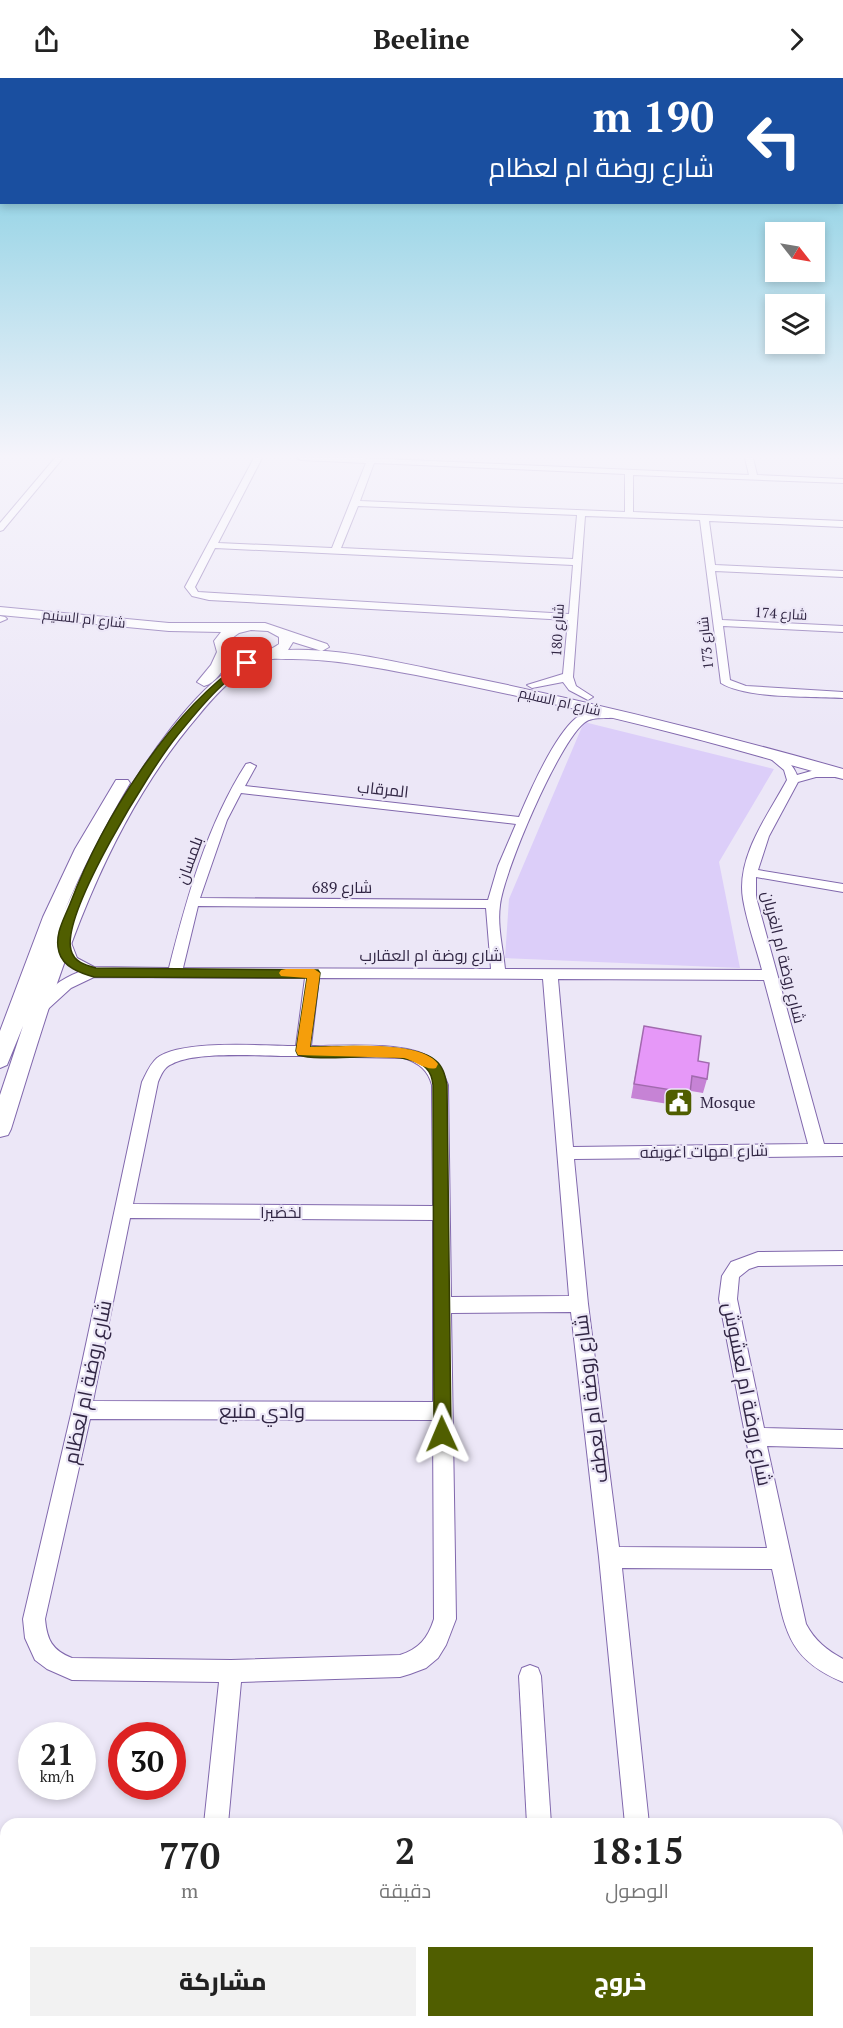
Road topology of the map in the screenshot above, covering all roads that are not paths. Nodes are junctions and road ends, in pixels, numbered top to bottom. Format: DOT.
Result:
graph roads {
  1 [pos="210,549"];
  2 [pos="316,549"];
  3 [pos="577,549"];
  4 [pos="708,549"];
  5 [pos="336,550"];
  6 [pos="576,562"];
  7 [pos="710,568"];
  8 [pos="843,574"];
  9 [pos="0,617"];
  10 [pos="572,617"];
  11 [pos="717,623"];
  12 [pos="240,628"];
  13 [pos="843,630"];
  14 [pos="286,635"];
  15 [pos="223,649"];
  16 [pos="267,656"];
  17 [pos="566,676"];
  18 [pos="532,685"];
  19 [pos="843,695"];
  20 [pos="588,697"];
  21 [pos="560,701"];
  22 [pos="617,714"];
  23 [pos="578,721"];
  24 [pos="771,754"];
  25 [pos="250,766"];
  26 [pos="843,770"];
  27 [pos="793,780"];
  28 [pos="237,789"];
  29 [pos="524,821"];
  30 [pos="749,872"];
  31 [pos="843,888"];
  32 [pos="192,902"];
  33 [pos="493,904"];
  34 [pos="63,938"];
  35 [pos="94,972"];
  36 [pos="175,972"];
  37 [pos="314,973"];
  38 [pos="498,973"];
  39 [pos="550,973"];
  40 [pos="769,975"];
  41 [pos="38,1012"];
  42 [pos="303,1051"];
  43 [pos="0,1060"];
  44 [pos="0,1129"];
  45 [pos="817,1149"];
  46 [pos="843,1150"];
  47 [pos="566,1153"];
  48 [pos="123,1210"];
  49 [pos="440,1213"];
  50 [pos="843,1258"];
  51 [pos="579,1304"];
  52 [pos="441,1305"];
  53 [pos="82,1410"];
  54 [pos="442,1411"];
  55 [pos="756,1437"];
  56 [pos="843,1439"];
  57 [pos="610,1557"];
  58 [pos="780,1559"];
  59 [pos="231,1671"];
  60 [pos="843,1671"];
  61 [pos="530,1676"];
  62 [pos="217,1818"];
  63 [pos="539,1818"];
  64 [pos="636,1818"];
  1 -- 10 [label="street"];
  2 -- 5 [label="street"];
  3 -- 6 [label="street, شارع 180"];
  4 -- 7 [label="street, شارع 173"];
  5 -- 6 [label="street"];
  6 -- 10 [label="street, شارع 180"];
  7 -- 8 [label="street"];
  7 -- 11 [label="street, شارع 173"];
  9 -- 12 [label="main road, شارع ام السنيم"];
  9 -- 15 [label="main road, شارع ام السنيم"];
  10 -- 17 [label="street, شارع 180"];
  11 -- 13 [label="street, شارع 174"];
  11 -- 19 [label="street, شارع 173"];
  12 -- 14 [label="main road, شارع ام السنيم"];
  12 -- 15 [label="main road"];
  14 -- 16 [label="main road"];
  14 -- 18 [label="main road, شارع ام السنيم"];
  15 -- 16 [label="main road, شارع ام السنيم"];
  15 -- 43 [label="main road"];
  16 -- 21 [label="main road, شارع ام السنيم"];
  16 -- 34 [label="main road"];
  17 -- 18 [label="street, شارع 180"];
  17 -- 20 [label="street, شارع 180"];
  18 -- 20 [label="main road, شارع ام السنيم"];
  20 -- 26 [label="main road, شارع ام السنيم"];
  21 -- 22 [label="main road, شارع ام السنيم"];
  21 -- 23 [label="street"];
  22 -- 23 [label="street"];
  22 -- 24 [label="main road, شارع ام السنيم"];
  23 -- 29 [label="street"];
  24 -- 26 [label="main road, شارع ام السنيم"];
  24 -- 27 [label="street"];
  25 -- 28 [label="street, بلمسان"];
  26 -- 27 [label="street"];
  27 -- 30 [label="street, شارع روضة ام الغربان"];
  28 -- 29 [label="street, المرقاب"];
  28 -- 32 [label="street, بلمسان"];
  29 -- 33 [label="street"];
  30 -- 31 [label="street"];
  30 -- 40 [label="street, شارع روضة ام الغربان"];
  32 -- 33 [label="street, شارع 689"];
  32 -- 36 [label="street, بلمسان"];
  33 -- 38 [label="street"];
  34 -- 35 [label="street, شارع روضة ام العقارب"];
  34 -- 41 [label="main road"];
  35 -- 36 [label="street, شارع روضة ام العقارب"];
  35 -- 41 [label="street, شارع روضة ام العقارب"];
  36 -- 37 [label="street, شارع روضة ام العقارب"];
  37 -- 38 [label="street, شارع روضة ام العقارب"];
  37 -- 42 [label="street"];
  38 -- 39 [label="street, شارع روضة ام العقارب"];
  39 -- 40 [label="street, شارع روضة ام العقارب"];
  39 -- 47 [label="street, شارع روضة ام لعطف"];
  40 -- 45 [label="street, شارع روضة ام الغربان"];
  41 -- 44 [label="main road"];
  42 -- 48 [label="street, شارع روضة ام لعظام"];
  42 -- 49 [label="street, شارع روضة ام لعظام"];
  45 -- 46 [label="street, شارع امهات اغويفه"];
  45 -- 47 [label="street, شارع امهات اغويفه"];
  47 -- 51 [label="street, شارع روضة ام لعطف"];
  48 -- 49 [label="street, لخضيرا"];
  48 -- 53 [label="street, شارع روضة ام لعظام"];
  49 -- 52 [label="street, شارع روضة ام لعظام"];
  50 -- 55 [label="street, شارع روضة ام لعشوش"];
  51 -- 52 [label="street"];
  51 -- 57 [label="street, شارع روضة ام لعطف"];
  52 -- 54 [label="street, شارع روضة ام لعظام"];
  53 -- 54 [label="street, وادي منيع"];
  53 -- 59 [label="street, شارع روضة ام لعظام"];
  54 -- 59 [label="street, شارع روضة ام لعظام"];
  55 -- 56 [label="street"];
  55 -- 58 [label="street, شارع روضة ام لعشوش"];
  57 -- 58 [label="street"];
  57 -- 64 [label="street, شارع روضة ام لعطف"];
  58 -- 60 [label="street, شارع روضة ام لعشوش"];
  59 -- 62 [label="street"];
  61 -- 63 [label="street"];
}
